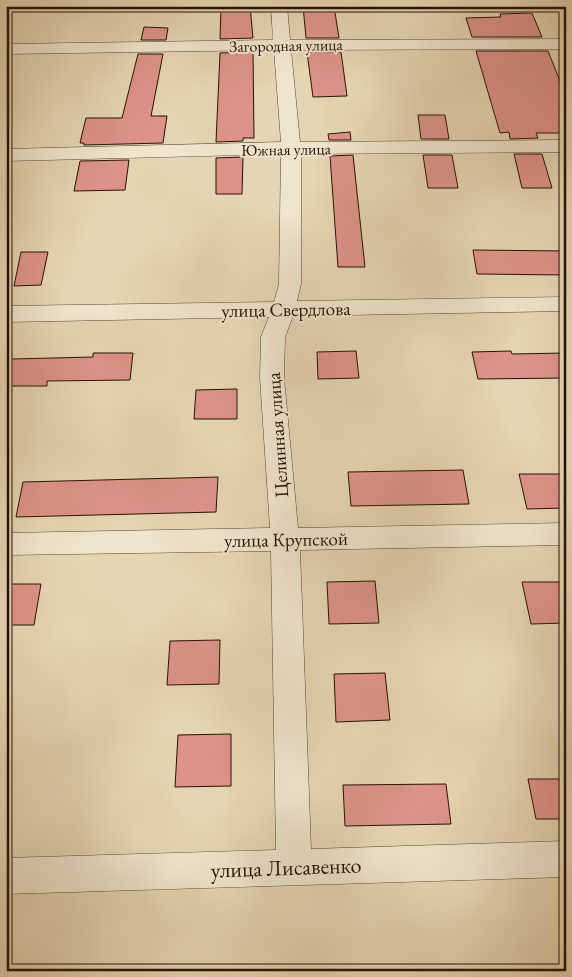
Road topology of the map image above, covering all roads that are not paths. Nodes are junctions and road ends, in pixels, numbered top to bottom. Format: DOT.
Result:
graph roads {
  1 [pos="279,6"];
  2 [pos="566,44"];
  3 [pos="282,46"];
  4 [pos="6,49"];
  5 [pos="566,146"];
  6 [pos="290,148"];
  7 [pos="6,155"];
  8 [pos="566,304"];
  9 [pos="284,309"];
  10 [pos="6,314"];
  11 [pos="566,534"];
  12 [pos="285,539"];
  13 [pos="6,544"];
  14 [pos="566,859"];
  15 [pos="294,866"];
  16 [pos="6,876"];
  1 -- 3 [label="street, Целинная улица"];
  2 -- 3 [label="street, Загородная улица"];
  3 -- 4 [label="street, Загородная улица"];
  3 -- 6 [label="street, Целинная улица"];
  5 -- 6 [label="street, Южная улица"];
  6 -- 7 [label="street, Южная улица"];
  6 -- 9 [label="street, Целинная улица"];
  8 -- 9 [label="street, улица Свердлова"];
  9 -- 10 [label="street, улица Свердлова"];
  9 -- 12 [label="street, Целинная улица"];
  11 -- 12 [label="street, улица Крупской"];
  12 -- 13 [label="street, улица Крупской"];
  12 -- 15 [label="street, Целинная улица"];
  14 -- 15 [label="street, улица Лисавенко"];
  15 -- 16 [label="street, улица Лисавенко"];
}
